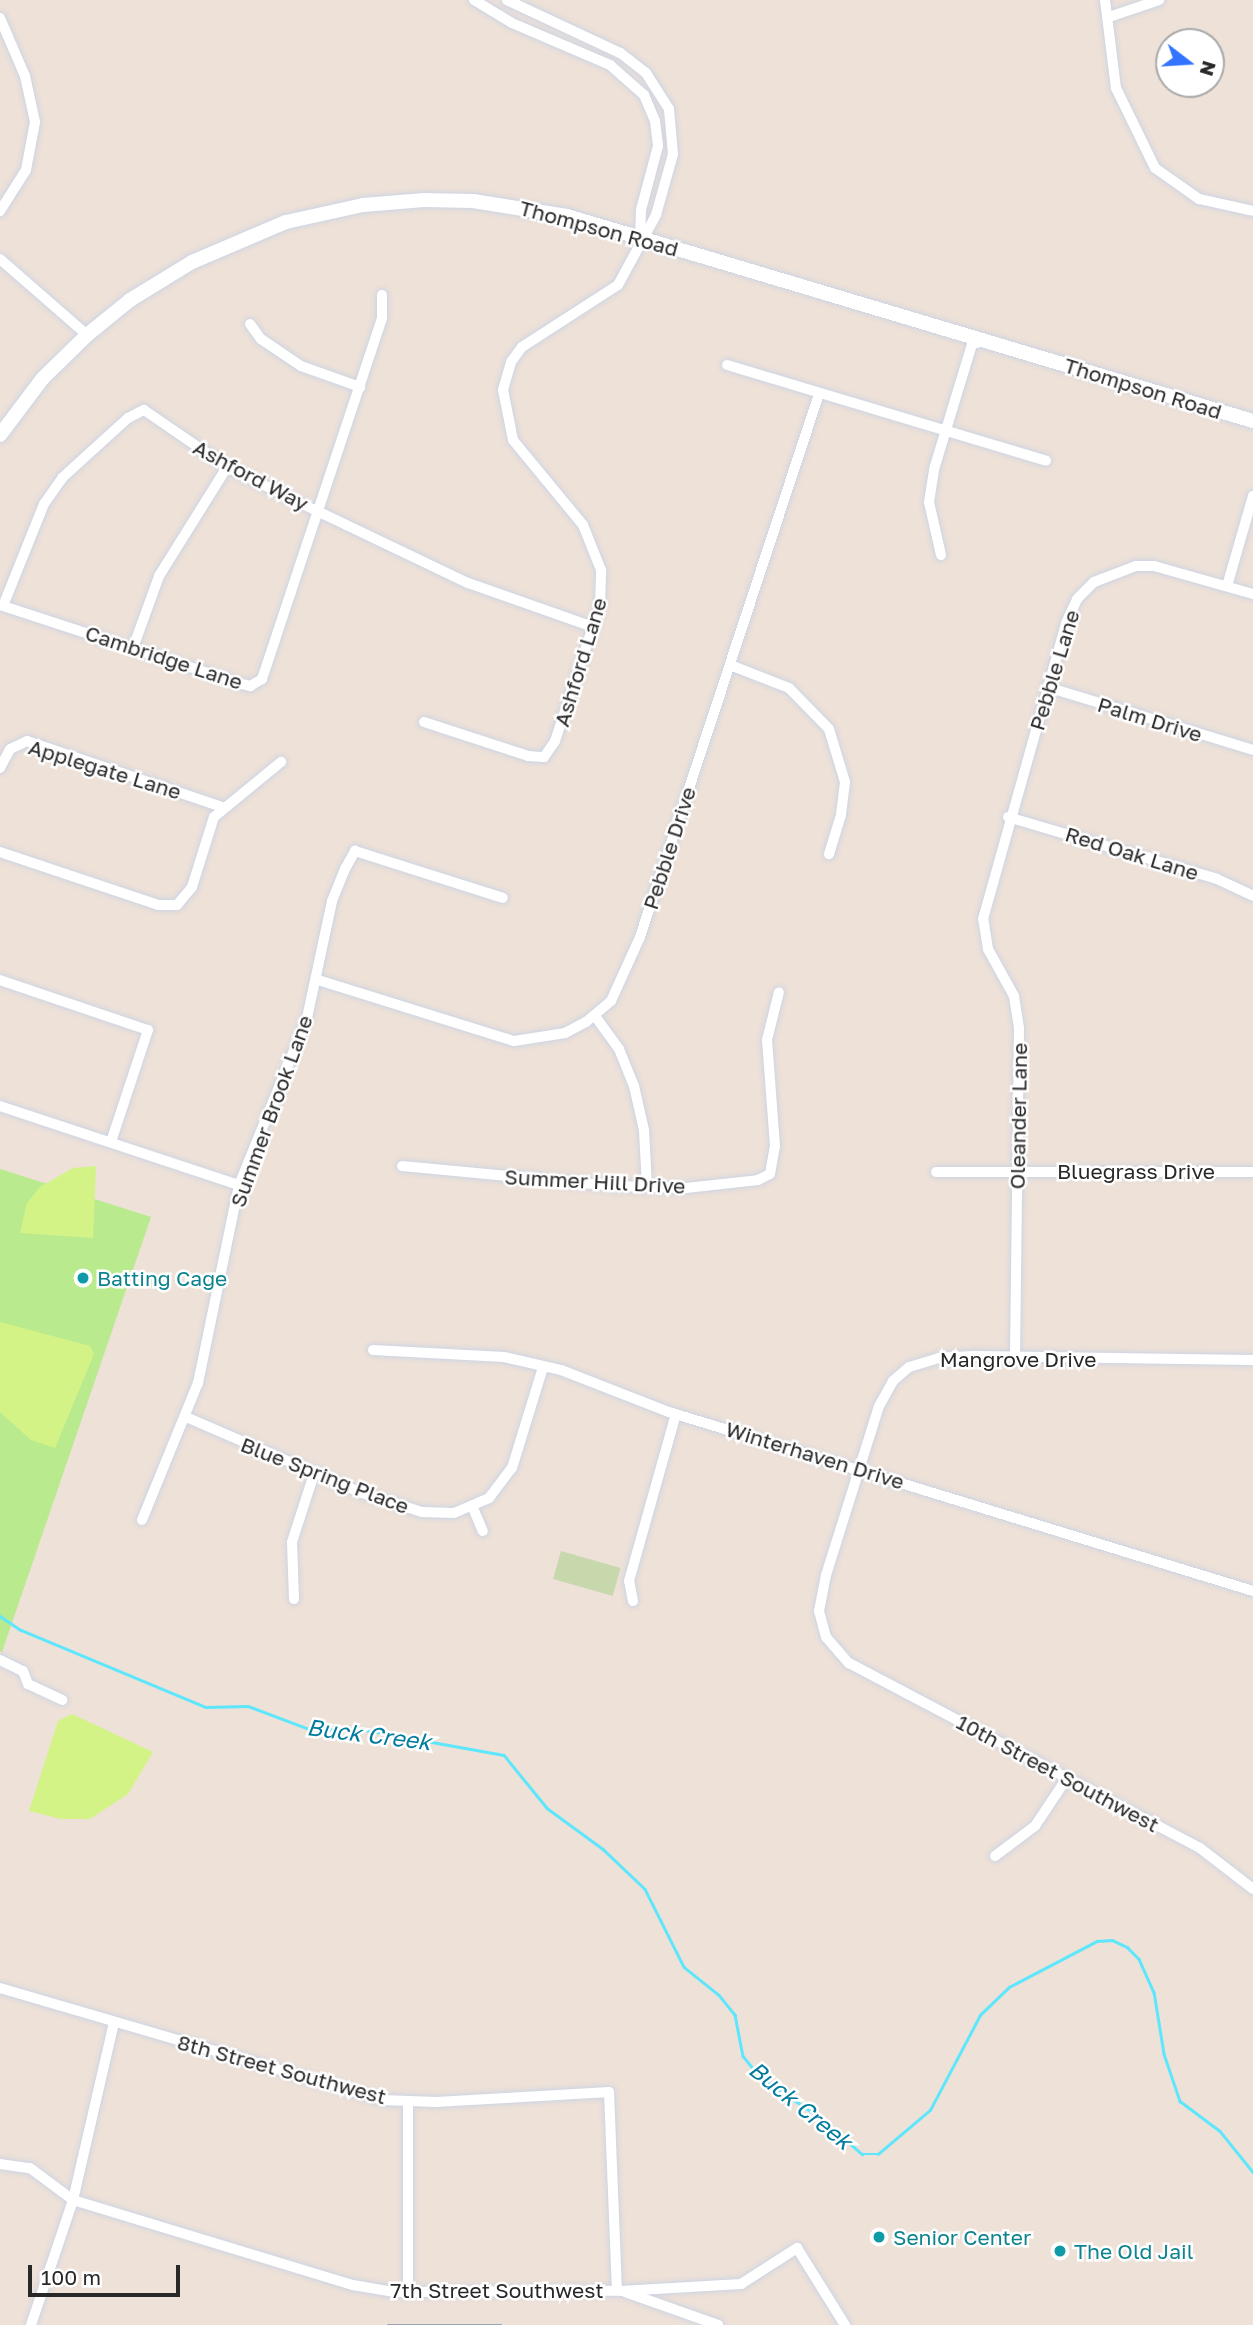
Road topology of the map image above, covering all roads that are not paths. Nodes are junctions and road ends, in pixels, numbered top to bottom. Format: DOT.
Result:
graph roads {
  1 [pos="474,0"];
  2 [pos="507,0"];
  3 [pos="1105,0"];
  4 [pos="1158,0"];
  5 [pos="0,18"];
  6 [pos="1110,18"];
  7 [pos="0,211"];
  8 [pos="1253,211"];
  9 [pos="640,237"];
  10 [pos="0,259"];
  11 [pos="383,295"];
  12 [pos="250,324"];
  13 [pos="87,335"];
  14 [pos="985,341"];
  15 [pos="727,365"];
  16 [pos="360,387"];
  17 [pos="819,394"];
  18 [pos="1253,421"];
  19 [pos="945,433"];
  20 [pos="0,435"];
  21 [pos="1046,461"];
  22 [pos="227,467"];
  23 [pos="1253,496"];
  24 [pos="319,512"];
  25 [pos="941,555"];
  26 [pos="1227,586"];
  27 [pos="1253,594"];
  28 [pos="2,606"];
  29 [pos="593,627"];
  30 [pos="133,648"];
  31 [pos="730,665"];
  32 [pos="1047,687"];
  33 [pos="424,722"];
  34 [pos="1253,750"];
  35 [pos="281,762"];
  36 [pos="0,768"];
  37 [pos="222,807"];
  38 [pos="1008,817"];
  39 [pos="0,852"];
  40 [pos="828,854"];
  41 [pos="989,883"];
  42 [pos="1253,896"];
  43 [pos="503,898"];
  44 [pos="0,980"];
  45 [pos="318,980"];
  46 [pos="779,992"];
  47 [pos="595,1016"];
  48 [pos="0,1106"];
  49 [pos="111,1142"];
  50 [pos="402,1166"];
  51 [pos="1018,1170"];
  52 [pos="936,1171"];
  53 [pos="1253,1172"];
  54 [pos="239,1185"];
  55 [pos="647,1187"];
  56 [pos="373,1350"];
  57 [pos="1015,1357"];
  58 [pos="1253,1360"];
  59 [pos="542,1367"];
  60 [pos="676,1414"];
  61 [pos="186,1417"];
  62 [pos="859,1469"];
  63 [pos="314,1474"];
  64 [pos="473,1508"];
  65 [pos="142,1520"];
  66 [pos="483,1531"];
  67 [pos="1253,1591"];
  68 [pos="294,1599"];
  69 [pos="634,1601"];
  70 [pos="0,1660"];
  71 [pos="857,1667"];
  72 [pos="63,1700"];
  73 [pos="1066,1778"];
  74 [pos="995,1856"];
  75 [pos="1250,1882"];
  76 [pos="0,1988"];
  77 [pos="114,2022"];
  78 [pos="408,2102"];
  79 [pos="0,2164"];
  80 [pos="73,2200"];
  81 [pos="619,2291"];
  82 [pos="408,2292"];
  83 [pos="31,2325"];
  84 [pos="718,2325"];
  85 [pos="845,2325"];
  1 -- 9 [label="street"];
  2 -- 9 [label="street"];
  3 -- 6 [label="street"];
  4 -- 6 [label="street"];
  5 -- 7 [label="street"];
  6 -- 8 [label="street"];
  9 -- 13 [label="street, Thompson Road"];
  9 -- 14 [label="street, Thompson Road"];
  9 -- 29 [label="street, Ashford Lane"];
  10 -- 13 [label="street"];
  11 -- 16 [label="street, Cambridge Lane"];
  12 -- 16 [label="street"];
  13 -- 20 [label="street, Thompson Road"];
  14 -- 18 [label="street, Thompson Road"];
  14 -- 19 [label="street"];
  15 -- 17 [label="street"];
  16 -- 24 [label="street, Cambridge Lane"];
  17 -- 19 [label="street"];
  17 -- 31 [label="street, Pebble Drive"];
  19 -- 21 [label="street"];
  19 -- 25 [label="street"];
  22 -- 24 [label="street, Ashford Way"];
  22 -- 28 [label="street, Ashford Way"];
  22 -- 30 [label="street"];
  23 -- 26 [label="street"];
  24 -- 29 [label="street, Ashford Way"];
  24 -- 30 [label="street, Cambridge Lane"];
  26 -- 27 [label="street, Pebble Lane"];
  26 -- 32 [label="street, Pebble Lane"];
  28 -- 30 [label="street, Cambridge Lane"];
  29 -- 33 [label="street, Ashford Lane"];
  31 -- 40 [label="street"];
  31 -- 47 [label="street, Pebble Drive"];
  32 -- 34 [label="street, Palm Drive"];
  32 -- 38 [label="street, Pebble Lane"];
  35 -- 37 [label="street"];
  36 -- 37 [label="street, Applegate Lane"];
  37 -- 39 [label="street"];
  38 -- 41 [label="street, Pebble Lane"];
  38 -- 42 [label="street, Red Oak Lane"];
  41 -- 51 [label="street, Oleander Lane"];
  43 -- 45 [label="street, Summer Brook Lane"];
  44 -- 49 [label="street"];
  45 -- 47 [label="street, Pebble Drive"];
  45 -- 54 [label="street, Summer Brook Lane"];
  46 -- 55 [label="street, Summer Hill Drive"];
  47 -- 55 [label="street"];
  48 -- 49 [label="street"];
  49 -- 54 [label="street"];
  50 -- 55 [label="street, Summer Hill Drive"];
  51 -- 52 [label="street, Bluegrass Drive"];
  51 -- 53 [label="street, Bluegrass Drive"];
  51 -- 57 [label="street, Oleander Lane"];
  54 -- 61 [label="street, Summer Brook Lane"];
  56 -- 59 [label="street, Winterhaven Drive"];
  57 -- 58 [label="street, Mangrove Drive"];
  57 -- 62 [label="street, Mangrove Drive"];
  59 -- 60 [label="street, Winterhaven Drive"];
  59 -- 64 [label="street"];
  60 -- 62 [label="street, Winterhaven Drive"];
  60 -- 69 [label="street"];
  61 -- 63 [label="street, Blue Spring Place"];
  61 -- 65 [label="street, Summer Brook Lane"];
  62 -- 67 [label="street, Winterhaven Drive"];
  62 -- 71 [label="street, Mangrove Drive"];
  63 -- 64 [label="street, Blue Spring Place"];
  63 -- 68 [label="street"];
  64 -- 66 [label="street"];
  70 -- 72 [label="street"];
  71 -- 73 [label="street, 10th Street Southwest"];
  73 -- 74 [label="street"];
  73 -- 75 [label="street, 10th Street Southwest"];
  76 -- 77 [label="street, 8th Street Southwest"];
  77 -- 78 [label="street, 8th Street Southwest"];
  77 -- 80 [label="street"];
  78 -- 81 [label="street, 8th Street Southwest"];
  78 -- 82 [label="street"];
  79 -- 80 [label="street, 7th Street Southwest"];
  80 -- 82 [label="street, 7th Street Southwest"];
  80 -- 83 [label="street"];
  81 -- 82 [label="street, 7th Street Southwest"];
  81 -- 84 [label="street"];
  81 -- 85 [label="street, 7th Street Southwest"];
}
